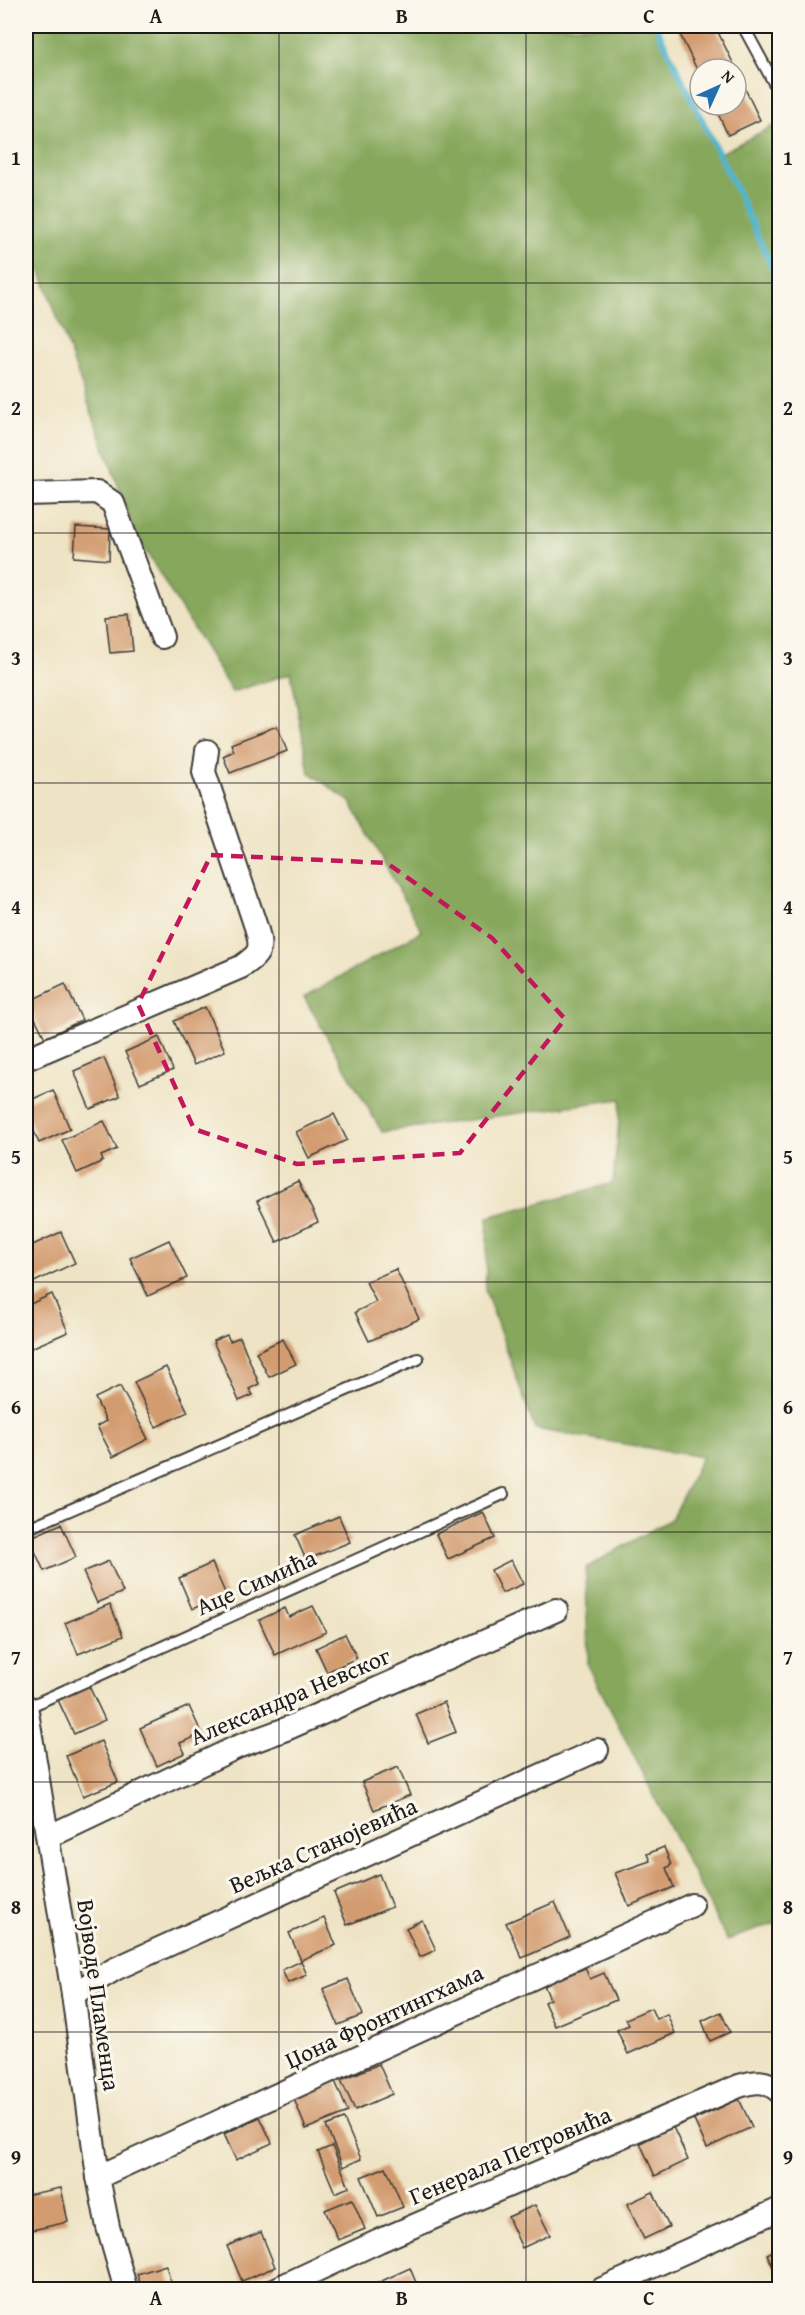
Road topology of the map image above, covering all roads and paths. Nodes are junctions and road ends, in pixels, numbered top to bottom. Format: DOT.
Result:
graph roads {
  1 [pos="743,26"];
  2 [pos="780,94"];
  3 [pos="26,494"];
  4 [pos="162,637"];
  5 [pos="207,751"];
  6 [pos="26,1059"];
  7 [pos="418,1359"];
  8 [pos="503,1494"];
  9 [pos="26,1529"];
  10 [pos="556,1610"];
  11 [pos="26,1707"];
  12 [pos="597,1750"];
  13 [pos="48,1836"];
  14 [pos="692,1905"];
  15 [pos="73,1994"];
  16 [pos="775,2088"];
  17 [pos="98,2177"];
  18 [pos="780,2209"];
  19 [pos="126,2289"];
  20 [pos="274,2289"];
  21 [pos="600,2289"];
  1 -- 2 [label="lane"];
  3 -- 4 [label="street"];
  5 -- 6 [label="street"];
  7 -- 9 [label="lane"];
  8 -- 11 [label="lane, Аце Симића"];
  10 -- 13 [label="street, Александра Невског"];
  11 -- 13 [label="street, Војводе Пламенца"];
  12 -- 15 [label="street, Вељка Станојевића"];
  13 -- 15 [label="street, Војводе Пламенца"];
  14 -- 17 [label="street, Џона Фронтингхама"];
  15 -- 17 [label="street, Војводе Пламенца"];
  16 -- 20 [label="street, Генерала Петровића"];
  17 -- 19 [label="street, Војводе Пламенца"];
  18 -- 21 [label="street"];
}
